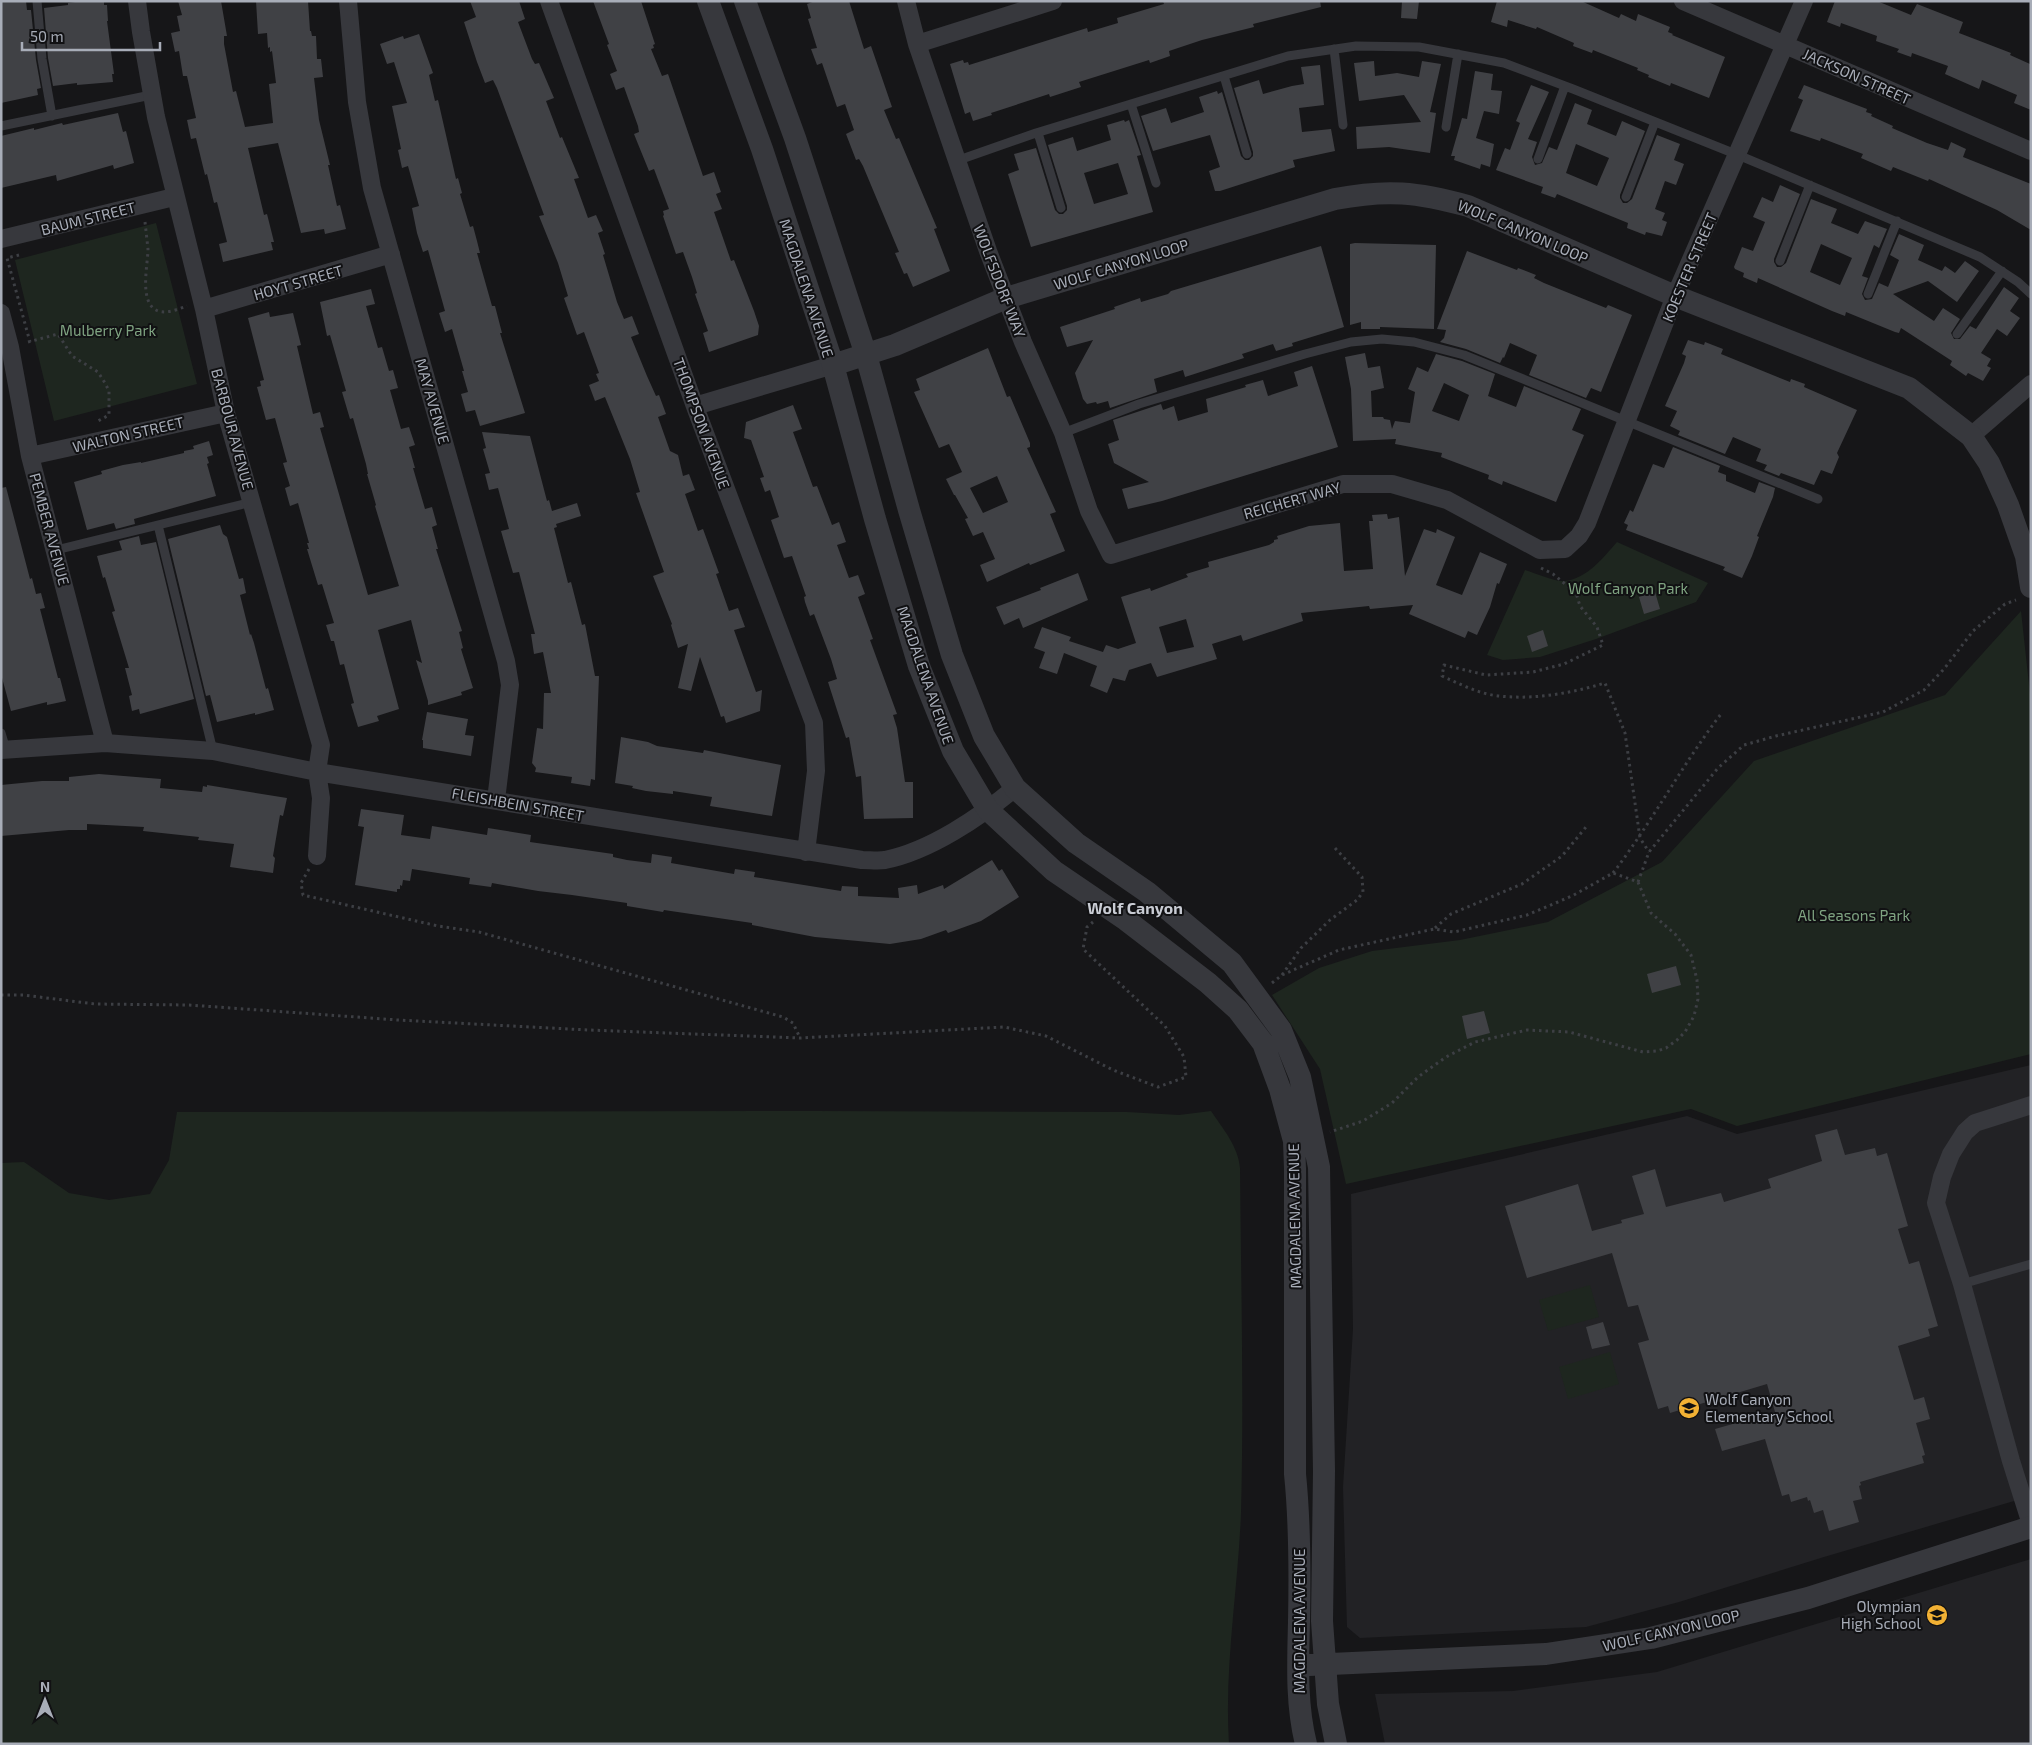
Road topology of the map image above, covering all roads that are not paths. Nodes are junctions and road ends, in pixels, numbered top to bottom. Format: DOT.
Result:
graph roads {
  1 [pos="37,1"];
  2 [pos="137,1"];
  3 [pos="348,1"];
  4 [pos="549,1"];
  5 [pos="708,1"];
  6 [pos="745,1"];
  7 [pos="906,1"];
  8 [pos="1053,1"];
  9 [pos="1683,1"];
  10 [pos="1804,1"];
  11 [pos="917,44"];
  12 [pos="1786,45"];
  13 [pos="1334,50"];
  14 [pos="1458,54"];
  15 [pos="1224,76"];
  16 [pos="1565,86"];
  17 [pos="151,95"];
  18 [pos="1131,104"];
  19 [pos="52,116"];
  20 [pos="1655,122"];
  21 [pos="1343,125"];
  22 [pos="1,126"];
  23 [pos="1446,127"];
  24 [pos="1038,133"];
  25 [pos="2031,151"];
  26 [pos="1247,154"];
  27 [pos="1738,155"];
  28 [pos="1538,159"];
  29 [pos="956,161"];
  30 [pos="1156,183"];
  31 [pos="1810,186"];
  32 [pos="174,197"];
  33 [pos="1626,197"];
  34 [pos="1061,208"];
  35 [pos="1897,221"];
  36 [pos="1,239"];
  37 [pos="391,254"];
  38 [pos="1780,261"];
  39 [pos="2002,271"];
  40 [pos="1868,294"];
  41 [pos="2031,294"];
  42 [pos="1674,296"];
  43 [pos="1006,298"];
  44 [pos="203,306"];
  45 [pos="1,313"];
  46 [pos="1958,334"];
  47 [pos="866,355"];
  48 [pos="832,365"];
  49 [pos="2031,384"];
  50 [pos="695,406"];
  51 [pos="226,412"];
  52 [pos="1627,422"];
  53 [pos="1063,433"];
  54 [pos="1971,436"];
  55 [pos="30,456"];
  56 [pos="1818,499"];
  57 [pos="252,502"];
  58 [pos="158,526"];
  59 [pos="1580,536"];
  60 [pos="56,550"];
  61 [pos="1111,555"];
  62 [pos="2028,556"];
  63 [pos="2026,592"];
  64 [pos="1,732"];
  65 [pos="105,743"];
  66 [pos="3,750"];
  67 [pos="212,751"];
  68 [pos="317,772"];
  69 [pos="1016,788"];
  70 [pos="496,800"];
  71 [pos="988,810"];
  72 [pos="806,852"];
  73 [pos="317,856"];
  74 [pos="2031,1105"];
  75 [pos="2031,1264"];
  76 [pos="1962,1284"];
  77 [pos="2031,1525"];
  78 [pos="1324,1664"];
  79 [pos="1298,1666"];
  80 [pos="1306,1744"];
  81 [pos="1336,1744"];
  1 -- 19 [label="lane"];
  2 -- 17 [label="street, BARBOUR AVENUE"];
  3 -- 37 [label="street, MAY AVENUE"];
  4 -- 50 [label="street, THOMPSON AVENUE"];
  5 -- 48 [label="street, MAGDALENA AVENUE"];
  6 -- 47 [label="street, MAGDALENA AVENUE"];
  7 -- 11 [label="street, WOLFSDORF WAY"];
  8 -- 11 [label="street"];
  9 -- 12 [label="street, JACKSON STREET"];
  10 -- 12 [label="street, KOESTER STREET"];
  11 -- 29 [label="street, WOLFSDORF WAY"];
  12 -- 25 [label="street, JACKSON STREET"];
  12 -- 27 [label="street, KOESTER STREET"];
  13 -- 14 [label="lane"];
  13 -- 15 [label="lane"];
  13 -- 21 [label="lane"];
  14 -- 16 [label="lane"];
  14 -- 23 [label="lane"];
  15 -- 18 [label="lane"];
  15 -- 26 [label="lane"];
  16 -- 20 [label="lane"];
  16 -- 28 [label="lane"];
  17 -- 19 [label="lane"];
  17 -- 32 [label="street, BARBOUR AVENUE"];
  18 -- 24 [label="lane"];
  18 -- 30 [label="lane"];
  19 -- 22 [label="lane"];
  20 -- 27 [label="lane"];
  20 -- 33 [label="lane"];
  24 -- 29 [label="lane"];
  24 -- 34 [label="lane"];
  27 -- 31 [label="lane"];
  27 -- 42 [label="street, KOESTER STREET"];
  29 -- 43 [label="street, WOLFSDORF WAY"];
  31 -- 35 [label="lane"];
  31 -- 38 [label="lane"];
  32 -- 36 [label="street, BAUM STREET"];
  32 -- 44 [label="street, BARBOUR AVENUE"];
  35 -- 39 [label="lane"];
  35 -- 40 [label="lane"];
  37 -- 44 [label="street, HOYT STREET"];
  37 -- 70 [label="street, MAY AVENUE"];
  39 -- 41 [label="lane"];
  39 -- 46 [label="lane"];
  42 -- 43 [label="street, WOLF CANYON LOOP"];
  42 -- 52 [label="street, KOESTER STREET"];
  42 -- 54 [label="street, WOLF CANYON LOOP"];
  43 -- 47 [label="street, WOLF CANYON LOOP"];
  43 -- 53 [label="street, WOLFSDORF WAY"];
  44 -- 51 [label="street, BARBOUR AVENUE"];
  45 -- 55 [label="street, PEMBER AVENUE"];
  47 -- 48 [label="street, WOLF CANYON LOOP"];
  47 -- 69 [label="street, MAGDALENA AVENUE"];
  48 -- 50 [label="street, WOLF CANYON LOOP"];
  48 -- 71 [label="street, MAGDALENA AVENUE"];
  49 -- 54 [label="street"];
  50 -- 72 [label="street, THOMPSON AVENUE"];
  51 -- 55 [label="street, WALTON STREET"];
  51 -- 57 [label="street, BARBOUR AVENUE"];
  52 -- 53 [label="lane"];
  52 -- 56 [label="lane"];
  52 -- 59 [label="street, KOESTER STREET"];
  53 -- 61 [label="street, WOLFSDORF WAY"];
  54 -- 62 [label="street, WOLF CANYON LOOP"];
  55 -- 60 [label="street, PEMBER AVENUE"];
  57 -- 58 [label="lane"];
  57 -- 68 [label="street, BARBOUR AVENUE"];
  58 -- 60 [label="lane"];
  58 -- 67 [label="lane"];
  59 -- 61 [label="street, REICHERT WAY"];
  60 -- 65 [label="street, PEMBER AVENUE"];
  62 -- 63 [label="street, WOLF CANYON LOOP"];
  64 -- 66 [label="lane"];
  65 -- 66 [label="street, FLEISHBEIN STREET"];
  65 -- 67 [label="street, FLEISHBEIN STREET"];
  67 -- 68 [label="street, FLEISHBEIN STREET"];
  68 -- 70 [label="street, FLEISHBEIN STREET"];
  68 -- 73 [label="street, BARBOUR AVENUE"];
  69 -- 71 [label="street, FLEISHBEIN STREET"];
  69 -- 78 [label="street, MAGDALENA AVENUE"];
  70 -- 72 [label="street, FLEISHBEIN STREET"];
  71 -- 72 [label="street, FLEISHBEIN STREET"];
  71 -- 79 [label="street, MAGDALENA AVENUE"];
  74 -- 76 [label="street"];
  75 -- 76 [label="lane"];
  76 -- 77 [label="street"];
  77 -- 78 [label="street, WOLF CANYON LOOP"];
  78 -- 79 [label="street, WOLF CANYON LOOP"];
  78 -- 81 [label="street, MAGDALENA AVENUE"];
  79 -- 80 [label="street, MAGDALENA AVENUE"];
}
